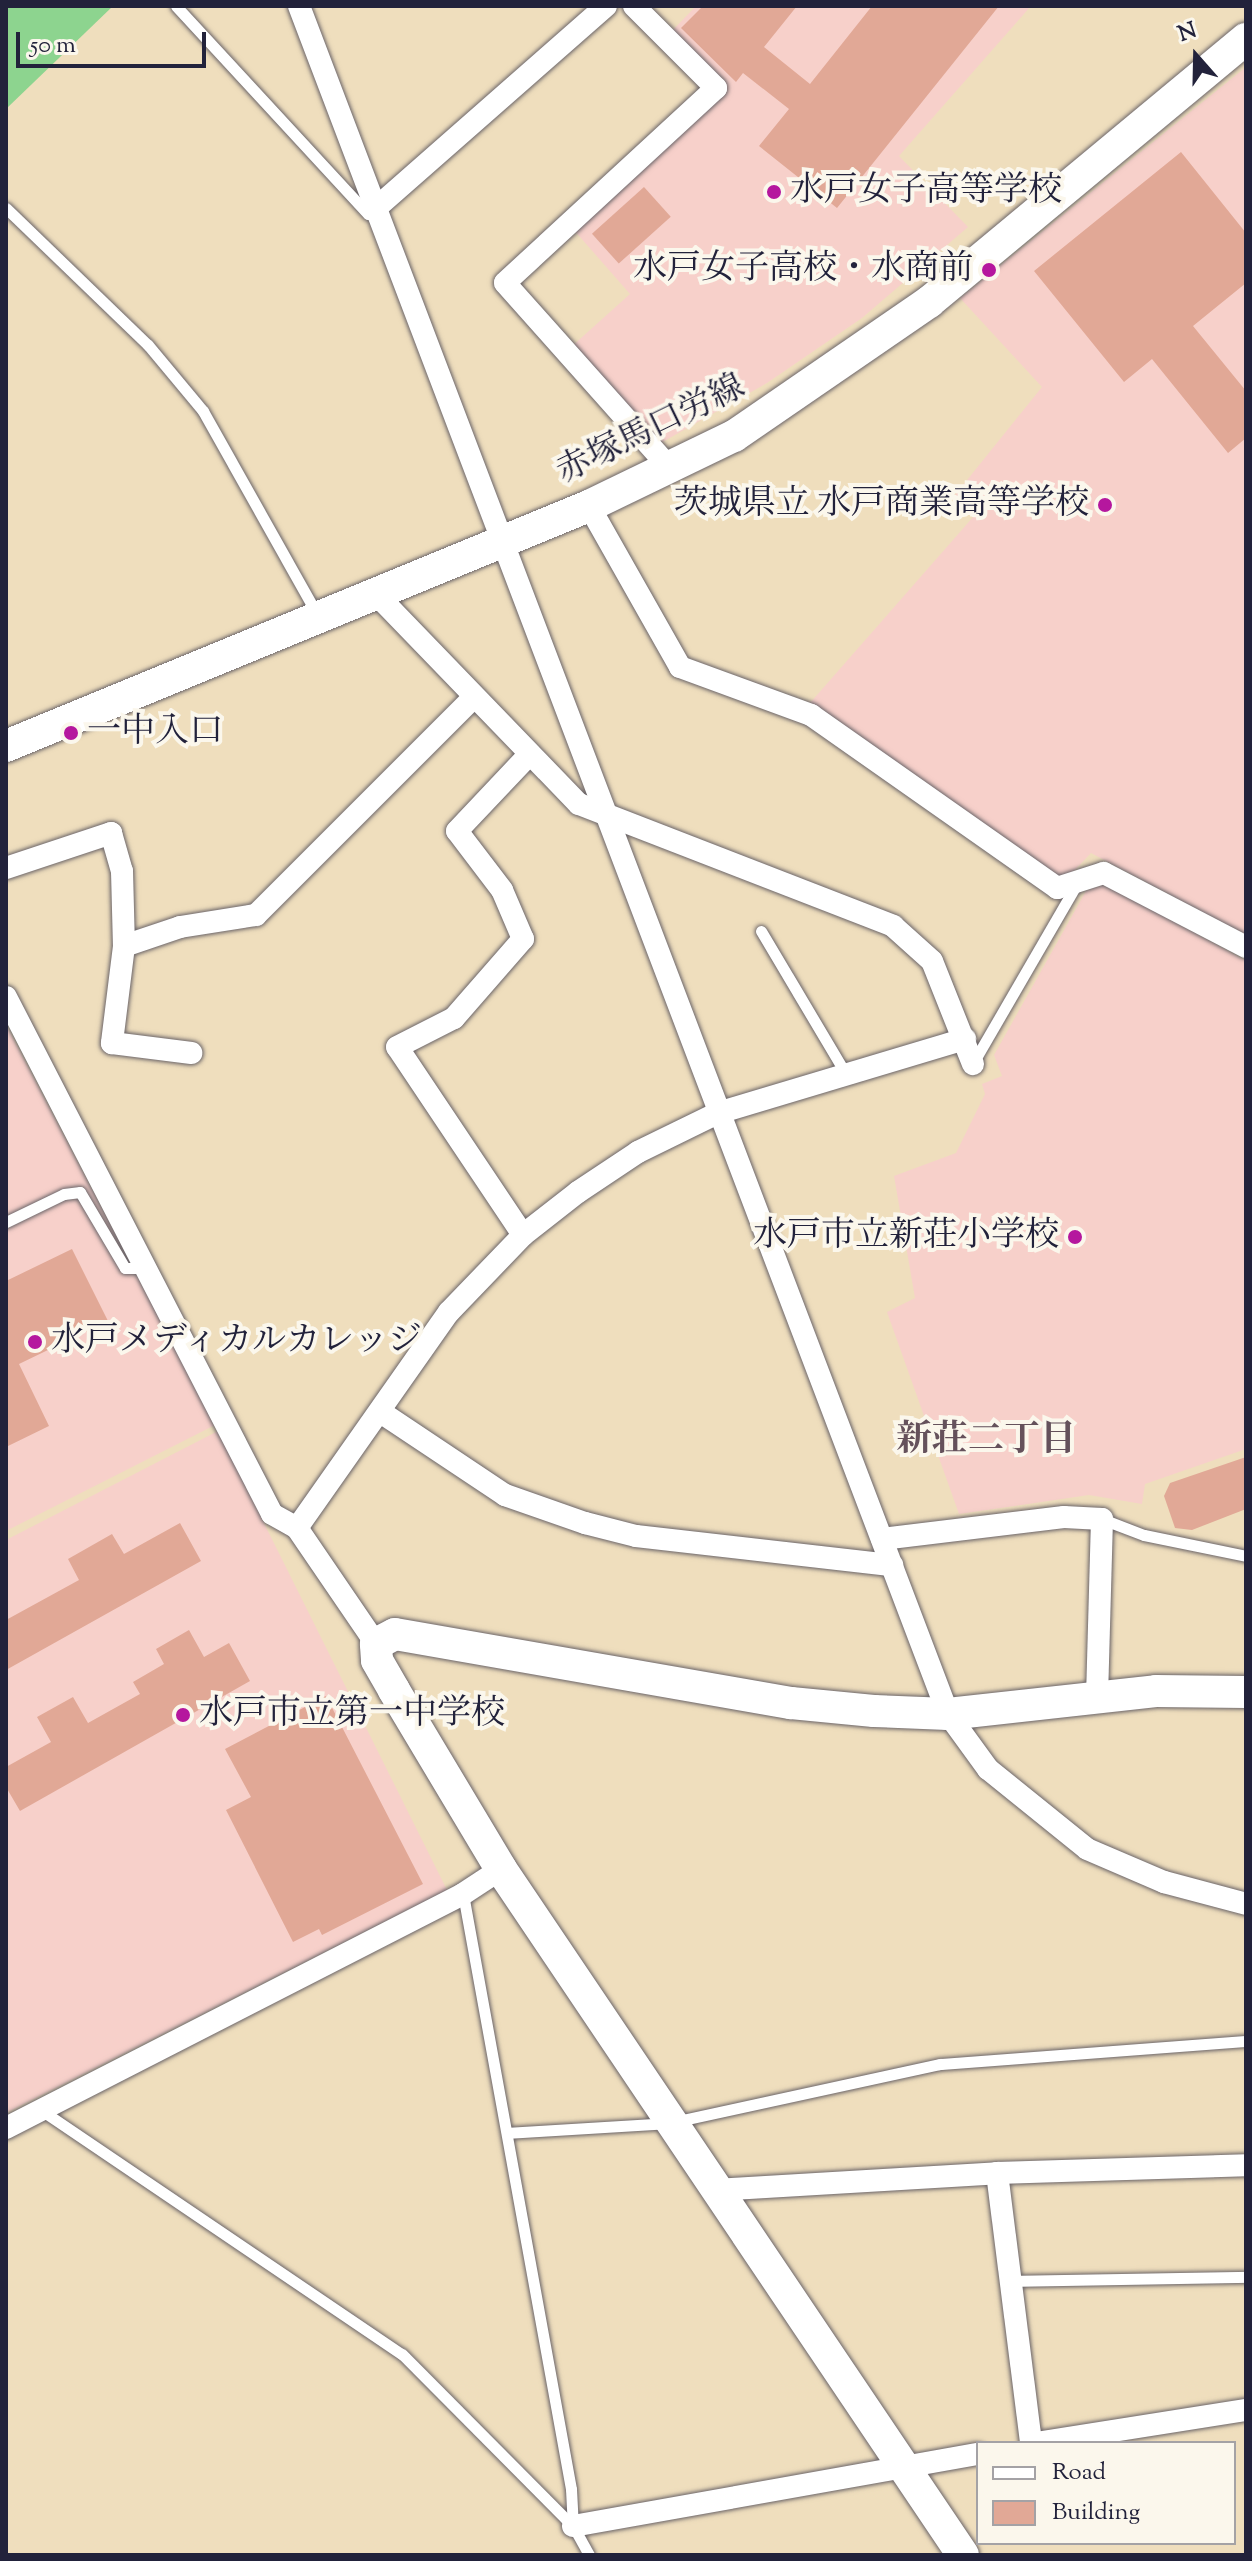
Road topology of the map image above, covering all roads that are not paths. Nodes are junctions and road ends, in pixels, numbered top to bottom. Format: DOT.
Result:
graph roads {
  1 [pos="176,6"];
  2 [pos="299,6"];
  3 [pos="606,6"];
  4 [pos="634,6"];
  5 [pos="1246,39"];
  6 [pos="6,208"];
  7 [pos="376,208"];
  8 [pos="671,469"];
  9 [pos="589,506"];
  10 [pos="502,541"];
  11 [pos="376,594"];
  12 [pos="319,618"];
  13 [pos="472,699"];
  14 [pos="6,746"];
  15 [pos="528,756"];
  16 [pos="605,812"];
  17 [pos="6,868"];
  18 [pos="1076,885"];
  19 [pos="761,931"];
  20 [pos="124,946"];
  21 [pos="1246,947"];
  22 [pos="6,997"];
  23 [pos="965,1039"];
  24 [pos="191,1053"];
  25 [pos="973,1064"];
  26 [pos="846,1074"];
  27 [pos="718,1113"];
  28 [pos="6,1222"];
  29 [pos="523,1235"];
  30 [pos="148,1268"];
  31 [pos="382,1413"];
  32 [pos="1102,1519"];
  33 [pos="297,1528"];
  34 [pos="882,1539"];
  35 [pos="1246,1556"];
  36 [pos="892,1565"];
  37 [pos="376,1644"];
  38 [pos="1246,1692"];
  39 [pos="1097,1697"];
  40 [pos="948,1714"];
  41 [pos="501,1869"];
  42 [pos="463,1894"];
  43 [pos="1246,1904"];
  44 [pos="1246,2041"];
  45 [pos="41,2110"];
  46 [pos="669,2123"];
  47 [pos="6,2128"];
  48 [pos="507,2133"];
  49 [pos="1246,2165"];
  50 [pos="997,2173"];
  51 [pos="715,2190"];
  52 [pos="1246,2277"];
  53 [pos="1011,2281"];
  54 [pos="1246,2410"];
  55 [pos="1034,2441"];
  56 [pos="1047,2441"];
  57 [pos="976,2454"];
  58 [pos="903,2467"];
  59 [pos="573,2526"];
  60 [pos="589,2555"];
  61 [pos="963,2555"];
  1 -- 7 [label="lane"];
  2 -- 7 [label="street"];
  3 -- 7 [label="street"];
  4 -- 8 [label="street"];
  5 -- 8 [label="street, 赤塚馬口労線"];
  6 -- 12 [label="lane"];
  7 -- 10 [label="street"];
  8 -- 9 [label="street, 赤塚馬口労線"];
  9 -- 10 [label="street, 赤塚馬口労線"];
  9 -- 18 [label="street"];
  10 -- 11 [label="street, 赤塚馬口労線"];
  10 -- 16 [label="street"];
  11 -- 12 [label="street, 赤塚馬口労線"];
  11 -- 13 [label="street"];
  12 -- 14 [label="street, 赤塚馬口労線"];
  13 -- 15 [label="street"];
  13 -- 20 [label="street"];
  15 -- 16 [label="street"];
  15 -- 29 [label="street"];
  16 -- 23 [label="street"];
  16 -- 27 [label="street"];
  17 -- 20 [label="street"];
  18 -- 21 [label="street"];
  18 -- 25 [label="lane"];
  19 -- 26 [label="lane"];
  20 -- 24 [label="street"];
  22 -- 30 [label="street"];
  23 -- 25 [label="street"];
  23 -- 26 [label="street"];
  26 -- 27 [label="street"];
  27 -- 29 [label="street"];
  27 -- 34 [label="street"];
  28 -- 30 [label="lane"];
  29 -- 31 [label="street"];
  30 -- 33 [label="street"];
  31 -- 33 [label="street"];
  31 -- 36 [label="street"];
  32 -- 34 [label="street"];
  32 -- 35 [label="lane"];
  32 -- 39 [label="street"];
  33 -- 37 [label="street"];
  34 -- 36 [label="street"];
  36 -- 40 [label="street"];
  37 -- 40 [label="street"];
  37 -- 41 [label="street"];
  38 -- 39 [label="street"];
  39 -- 40 [label="street"];
  40 -- 43 [label="street"];
  41 -- 42 [label="street"];
  41 -- 46 [label="street"];
  42 -- 45 [label="street"];
  42 -- 48 [label="lane"];
  44 -- 46 [label="lane"];
  45 -- 47 [label="street"];
  45 -- 59 [label="lane"];
  46 -- 48 [label="lane"];
  46 -- 51 [label="street"];
  48 -- 59 [label="lane"];
  49 -- 50 [label="street"];
  50 -- 51 [label="street"];
  50 -- 53 [label="street"];
  51 -- 58 [label="street"];
  52 -- 53 [label="lane"];
  53 -- 55 [label="street"];
  54 -- 56 [label="street"];
  57 -- 58 [label="street"];
  58 -- 59 [label="street"];
  58 -- 61 [label="street"];
  59 -- 60 [label="lane"];
}
